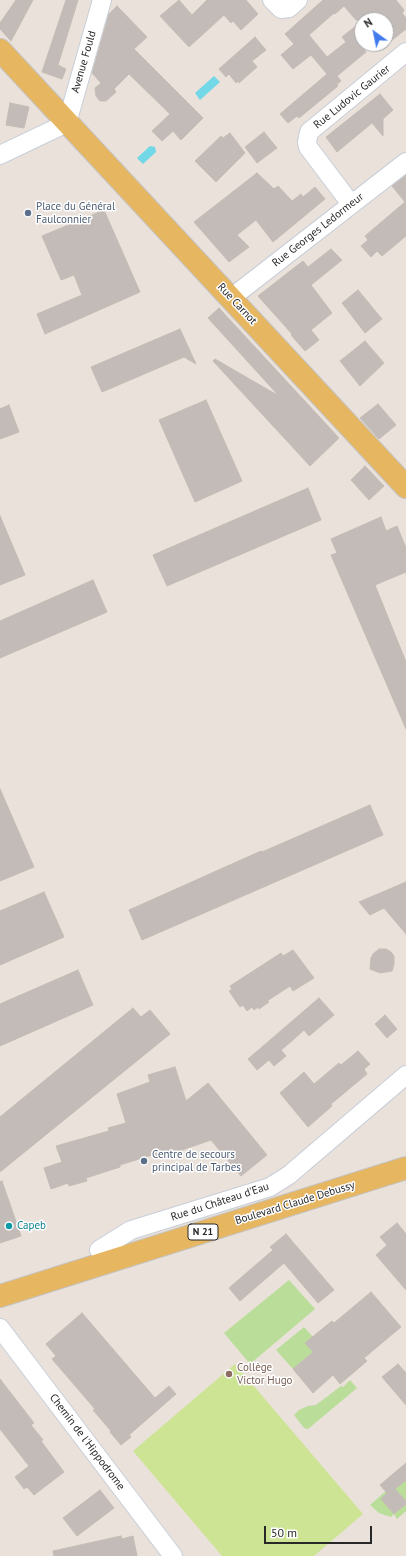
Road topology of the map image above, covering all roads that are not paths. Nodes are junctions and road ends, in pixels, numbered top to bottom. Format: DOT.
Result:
graph roads {
  1 [pos="102,0"];
  2 [pos="298,0"];
  3 [pos="276,5"];
  4 [pos="0,50"];
  5 [pos="406,52"];
  6 [pos="67,123"];
  7 [pos="0,155"];
  8 [pos="406,162"];
  9 [pos="351,204"];
  10 [pos="231,298"];
  11 [pos="406,487"];
  12 [pos="406,1075"];
  13 [pos="406,1154"];
  14 [pos="406,1168"];
  15 [pos="99,1250"];
  16 [pos="0,1281"];
  17 [pos="0,1296"];
  18 [pos="0,1328"];
  19 [pos="173,1556"];
  1 -- 6 [label="street, Avenue Fould"];
  2 -- 3 [label="street"];
  4 -- 6 [label="main road, Rue Carnot"];
  5 -- 9 [label="street, Rue Ludovic Gaurier"];
  6 -- 7 [label="street"];
  6 -- 10 [label="main road, Rue Carnot"];
  8 -- 9 [label="street, Rue Georges Ledormeur"];
  9 -- 10 [label="street, Rue Georges Ledormeur"];
  10 -- 11 [label="main road, Rue Carnot"];
  12 -- 15 [label="street, Rue du Château d'Eau"];
  13 -- 15 [label="main road, Boulevard Claude Debussy / N 21"];
  14 -- 17 [label="main road, Boulevard Claude Debussy / N 21"];
  15 -- 16 [label="main road, Boulevard Claude Debussy / N 21"];
  18 -- 19 [label="street, Chemin de l'Hippodrome"];
}
